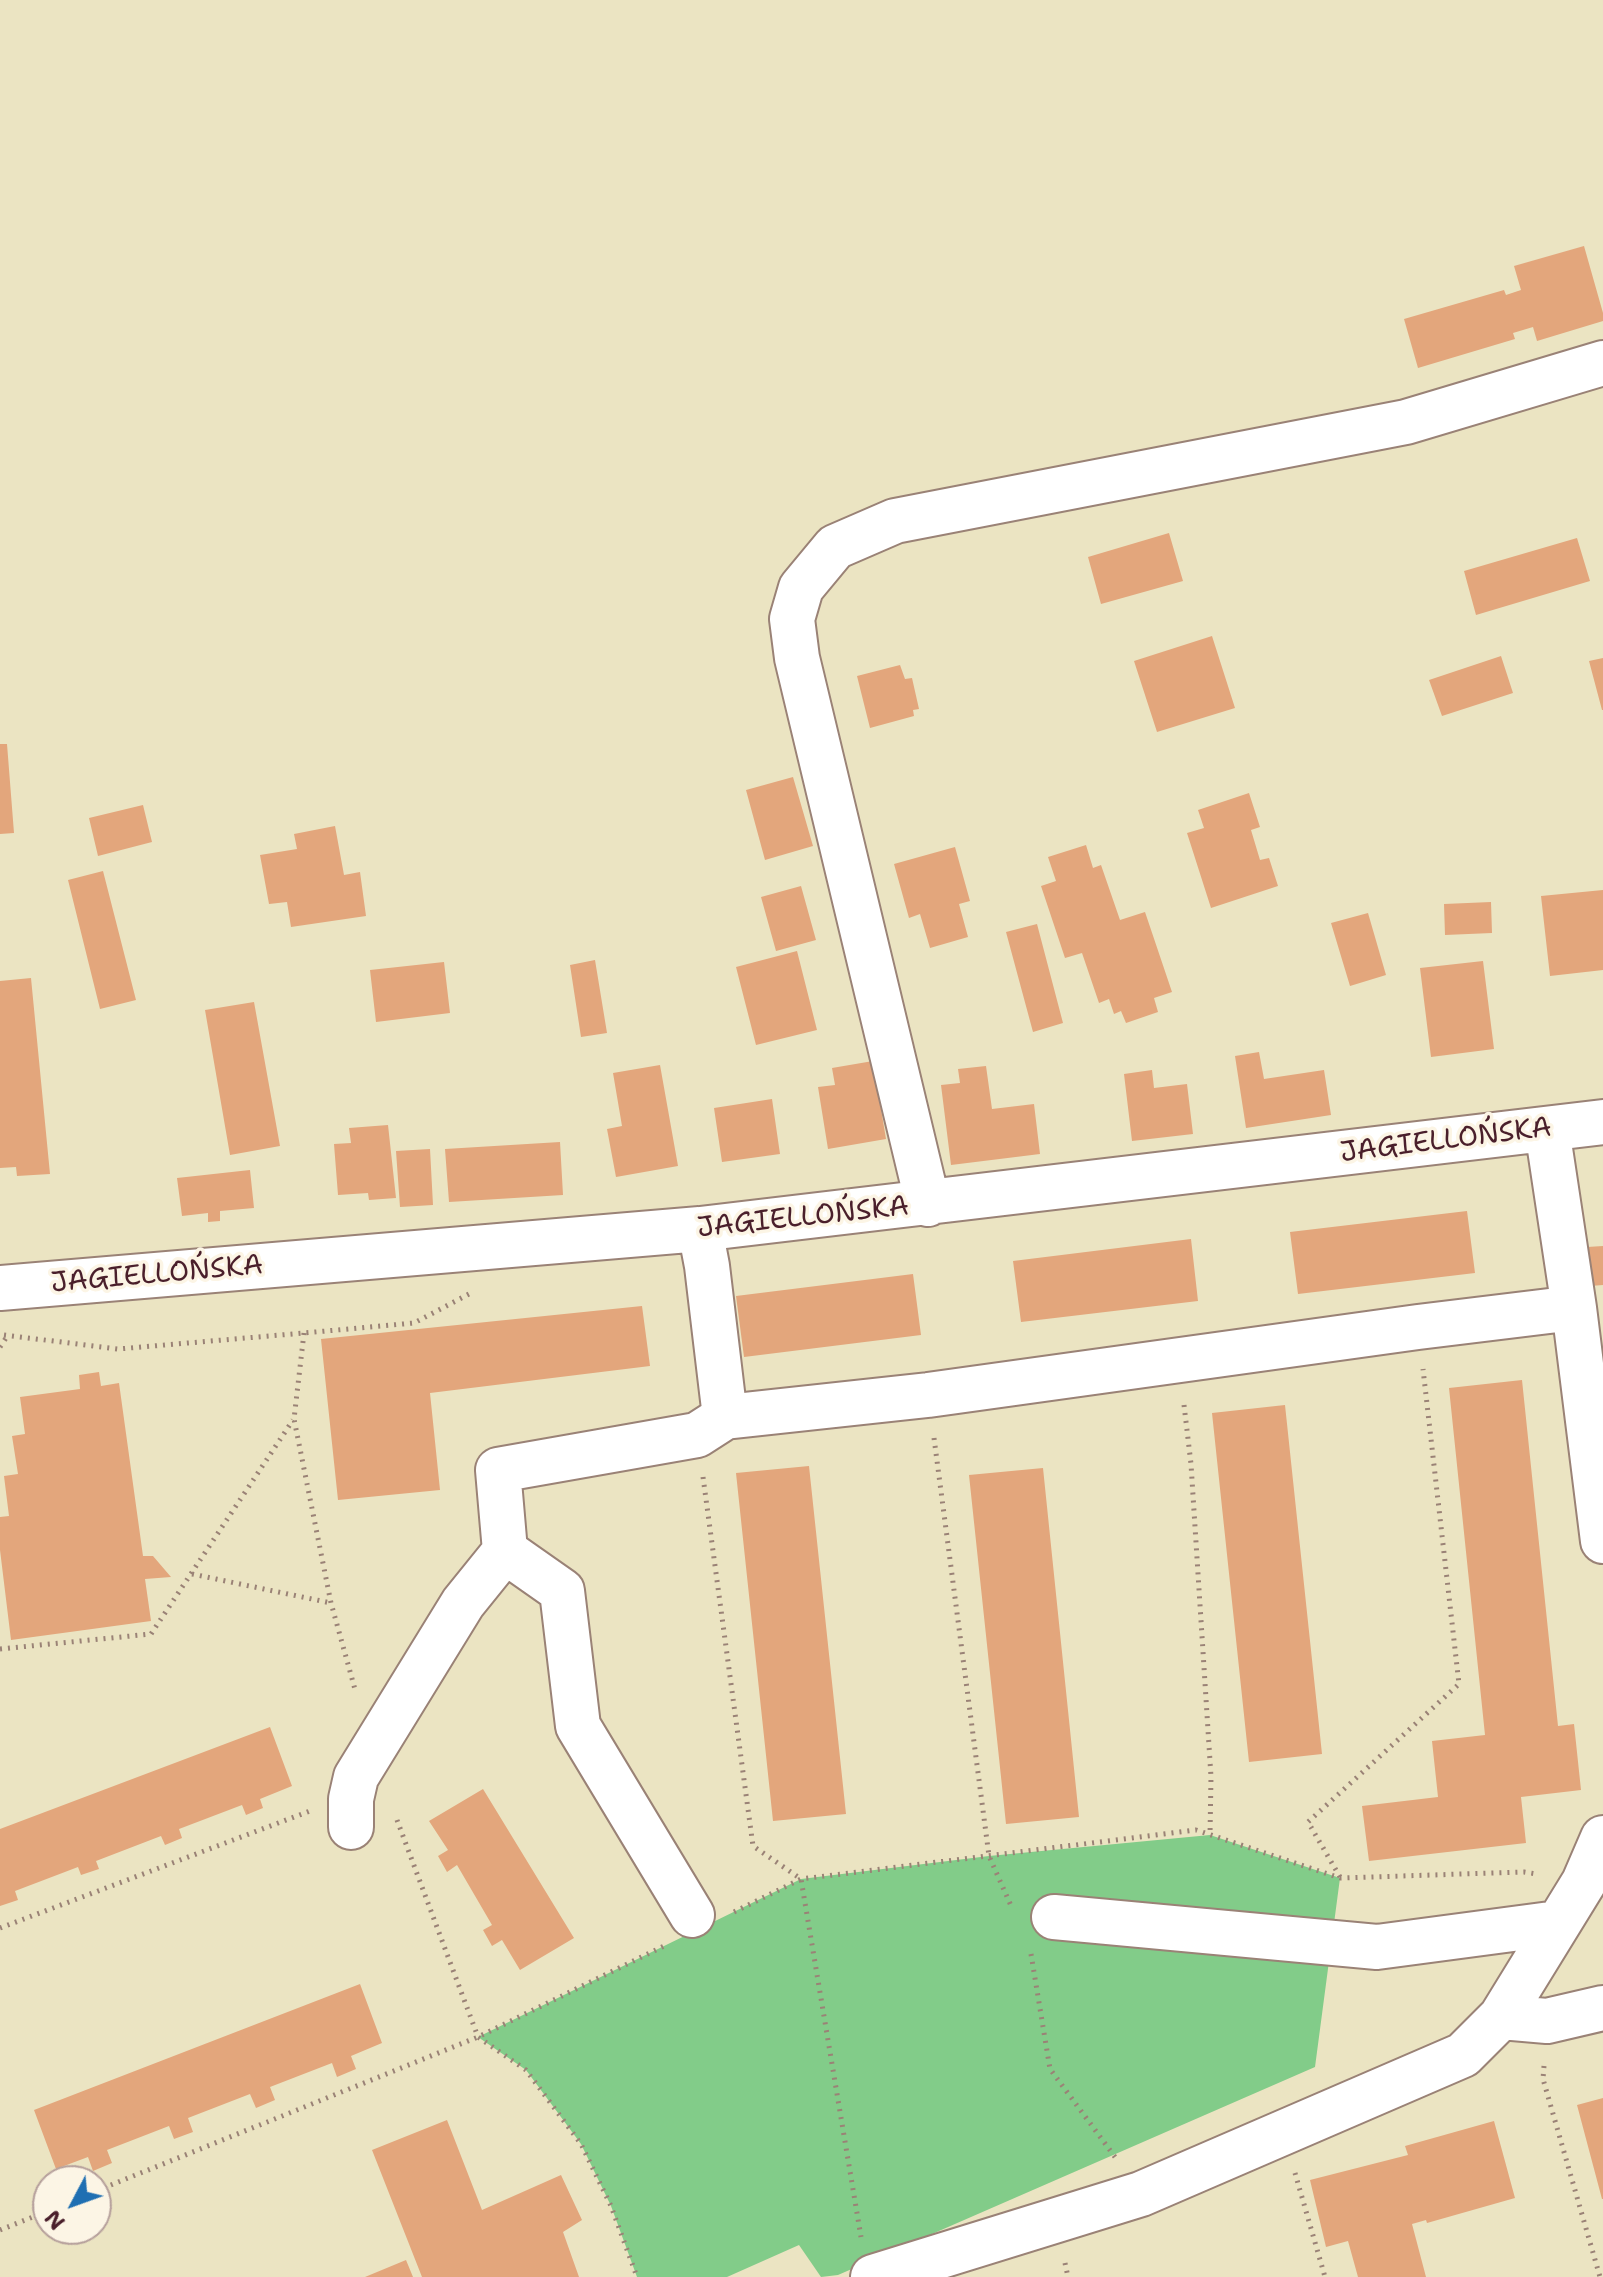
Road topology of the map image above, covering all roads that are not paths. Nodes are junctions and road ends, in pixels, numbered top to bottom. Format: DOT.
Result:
graph roads {
  1 [pos="1603,363"];
  2 [pos="1603,1122"];
  3 [pos="1547,1129"];
  4 [pos="928,1204"];
  5 [pos="700,1229"];
  6 [pos="0,1288"];
  7 [pos="1574,1308"];
  8 [pos="711,1426"];
  9 [pos="1603,1541"];
  10 [pos="505,1551"];
  11 [pos="334,1818"];
  12 [pos="1603,1838"];
  13 [pos="1558,1923"];
  14 [pos="696,1925"];
  15 [pos="1034,1928"];
  16 [pos="1603,2008"];
  17 [pos="1501,2017"];
  18 [pos="868,2262"];
  1 -- 4 [label="street"];
  2 -- 3 [label="street, JAGIELLOŃSKA"];
  3 -- 4 [label="street, JAGIELLOŃSKA"];
  3 -- 7 [label="street"];
  4 -- 5 [label="street, JAGIELLOŃSKA"];
  5 -- 6 [label="street, JAGIELLOŃSKA"];
  5 -- 8 [label="street"];
  7 -- 8 [label="street"];
  7 -- 9 [label="street"];
  8 -- 10 [label="street"];
  10 -- 11 [label="street"];
  10 -- 14 [label="street"];
  12 -- 13 [label="street"];
  13 -- 15 [label="street"];
  13 -- 17 [label="street"];
  16 -- 17 [label="street"];
  17 -- 18 [label="street"];
}
